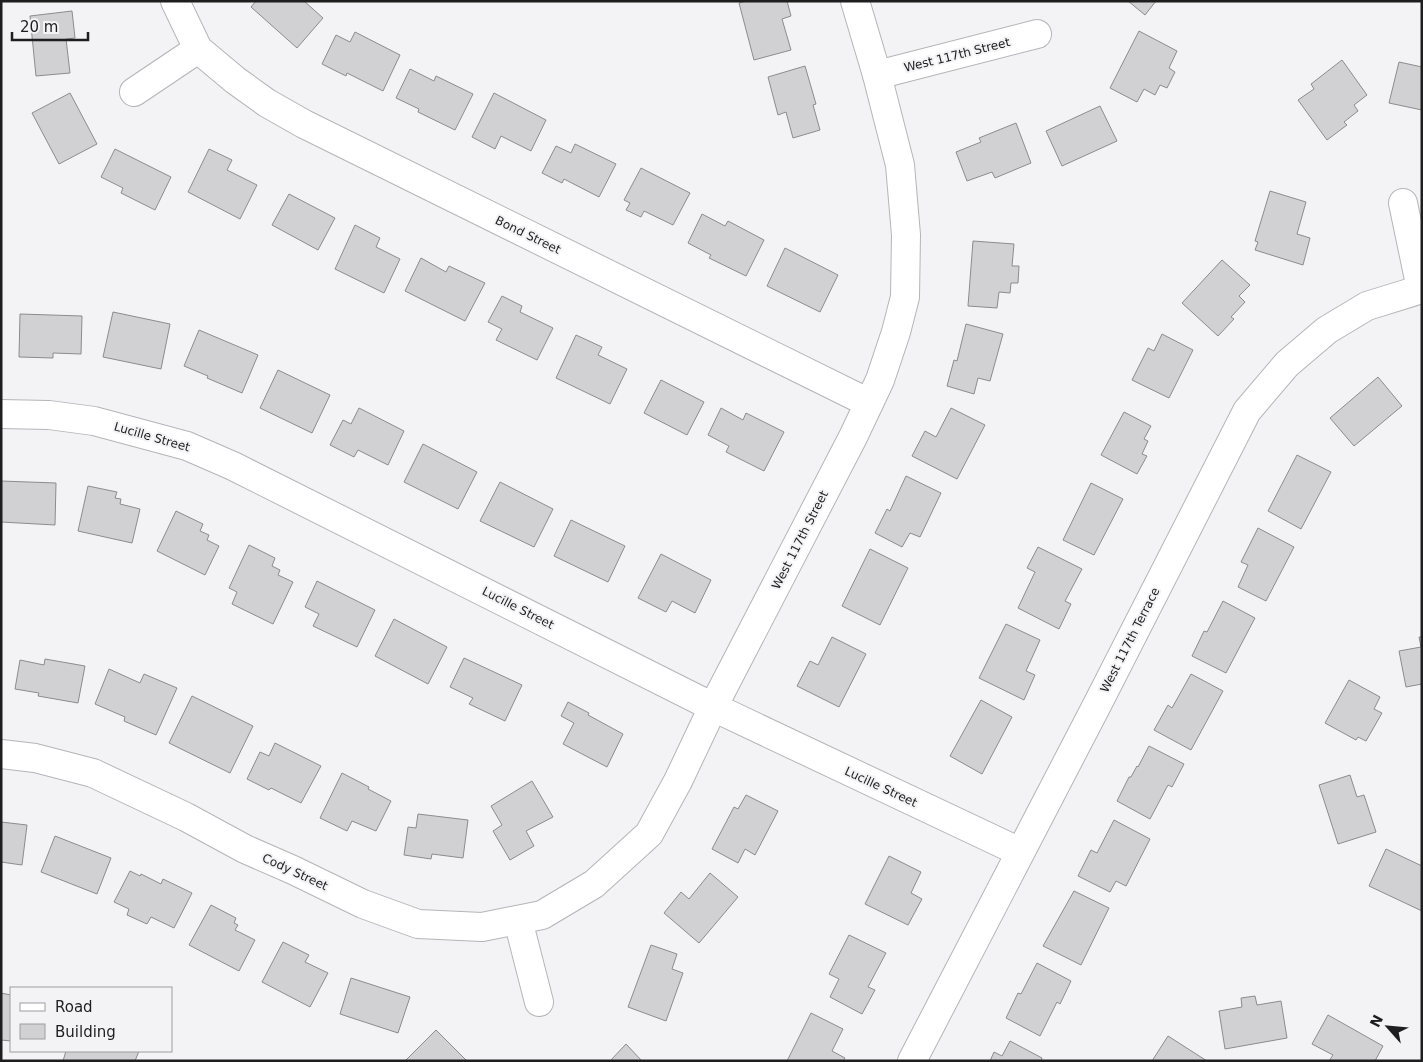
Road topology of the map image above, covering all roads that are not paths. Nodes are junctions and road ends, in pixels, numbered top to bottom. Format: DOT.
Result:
graph roads {
  1 [pos="175,1"];
  2 [pos="855,1"];
  3 [pos="1037,34"];
  4 [pos="198,49"];
  5 [pos="877,75"];
  6 [pos="134,92"];
  7 [pos="1403,202"];
  8 [pos="1421,289"];
  9 [pos="869,403"];
  10 [pos="1,414"];
  11 [pos="713,707"];
  12 [pos="1,754"];
  13 [pos="1020,852"];
  14 [pos="518,920"];
  15 [pos="539,1002"];
  16 [pos="912,1061"];
  1 -- 4 [label="street, Bond Street"];
  2 -- 5 [label="street, West 117th Street"];
  3 -- 5 [label="street, West 117th Street"];
  4 -- 6 [label="street"];
  4 -- 9 [label="street, Bond Street"];
  5 -- 9 [label="street, West 117th Street"];
  7 -- 8 [label="street, West 117th Terrace"];
  8 -- 13 [label="street, West 117th Terrace"];
  9 -- 11 [label="street, West 117th Street"];
  10 -- 11 [label="street, Lucille Street"];
  11 -- 13 [label="street, Lucille Street"];
  11 -- 14 [label="street, West 117th Street"];
  12 -- 14 [label="street, Cody Street"];
  13 -- 16 [label="street, West 117th Terrace"];
  14 -- 15 [label="street"];
}
